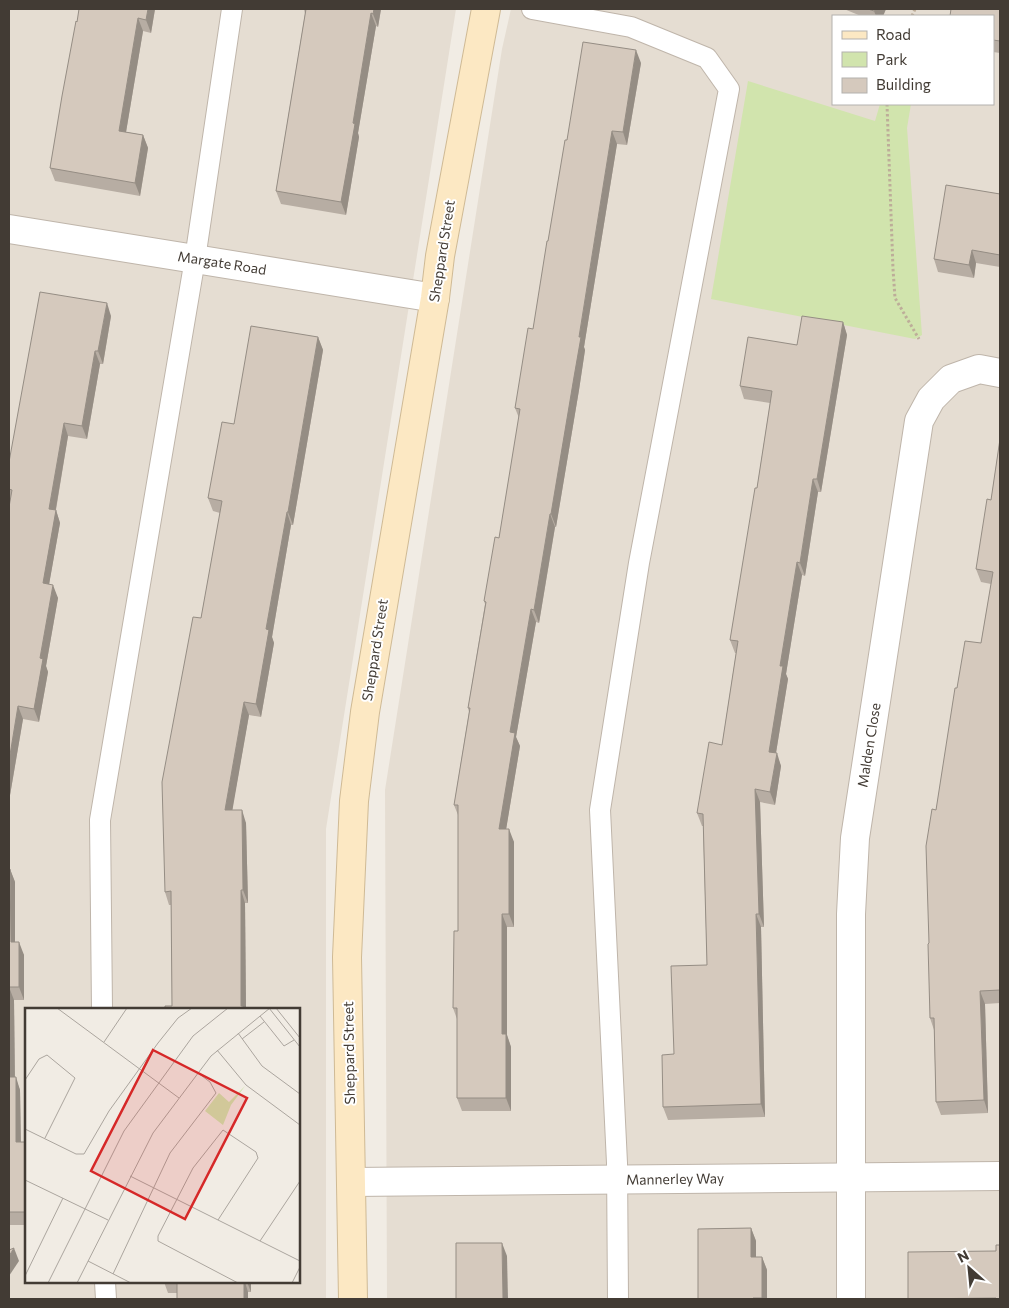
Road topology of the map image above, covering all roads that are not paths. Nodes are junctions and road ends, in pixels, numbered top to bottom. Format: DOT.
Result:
graph roads {
  1 [pos="232,9"];
  2 [pos="486,9"];
  3 [pos="532,9"];
  4 [pos="9,230"];
  5 [pos="195,259"];
  6 [pos="434,298"];
  7 [pos="1000,373"];
  8 [pos="102,1008"];
  9 [pos="1000,1176"];
  10 [pos="851,1177"];
  11 [pos="617,1179"];
  12 [pos="351,1182"];
  13 [pos="105,1283"];
  14 [pos="106,1299"];
  15 [pos="353,1299"];
  16 [pos="618,1299"];
  17 [pos="852,1299"];
  1 -- 5 [label="lane"];
  2 -- 6 [label="street, Sheppard Street"];
  3 -- 11 [label="lane"];
  4 -- 5 [label="street, Margate Road"];
  5 -- 6 [label="street, Margate Road"];
  5 -- 8 [label="lane"];
  6 -- 12 [label="street, Sheppard Street"];
  7 -- 10 [label="street, Malden Close"];
  9 -- 10 [label="street, Mannerley Way"];
  10 -- 11 [label="street, Mannerley Way"];
  10 -- 17 [label="street, Malden Close"];
  11 -- 12 [label="street, Mannerley Way"];
  11 -- 16 [label="lane"];
  12 -- 15 [label="street, Sheppard Street"];
  13 -- 14 [label="lane"];
}
